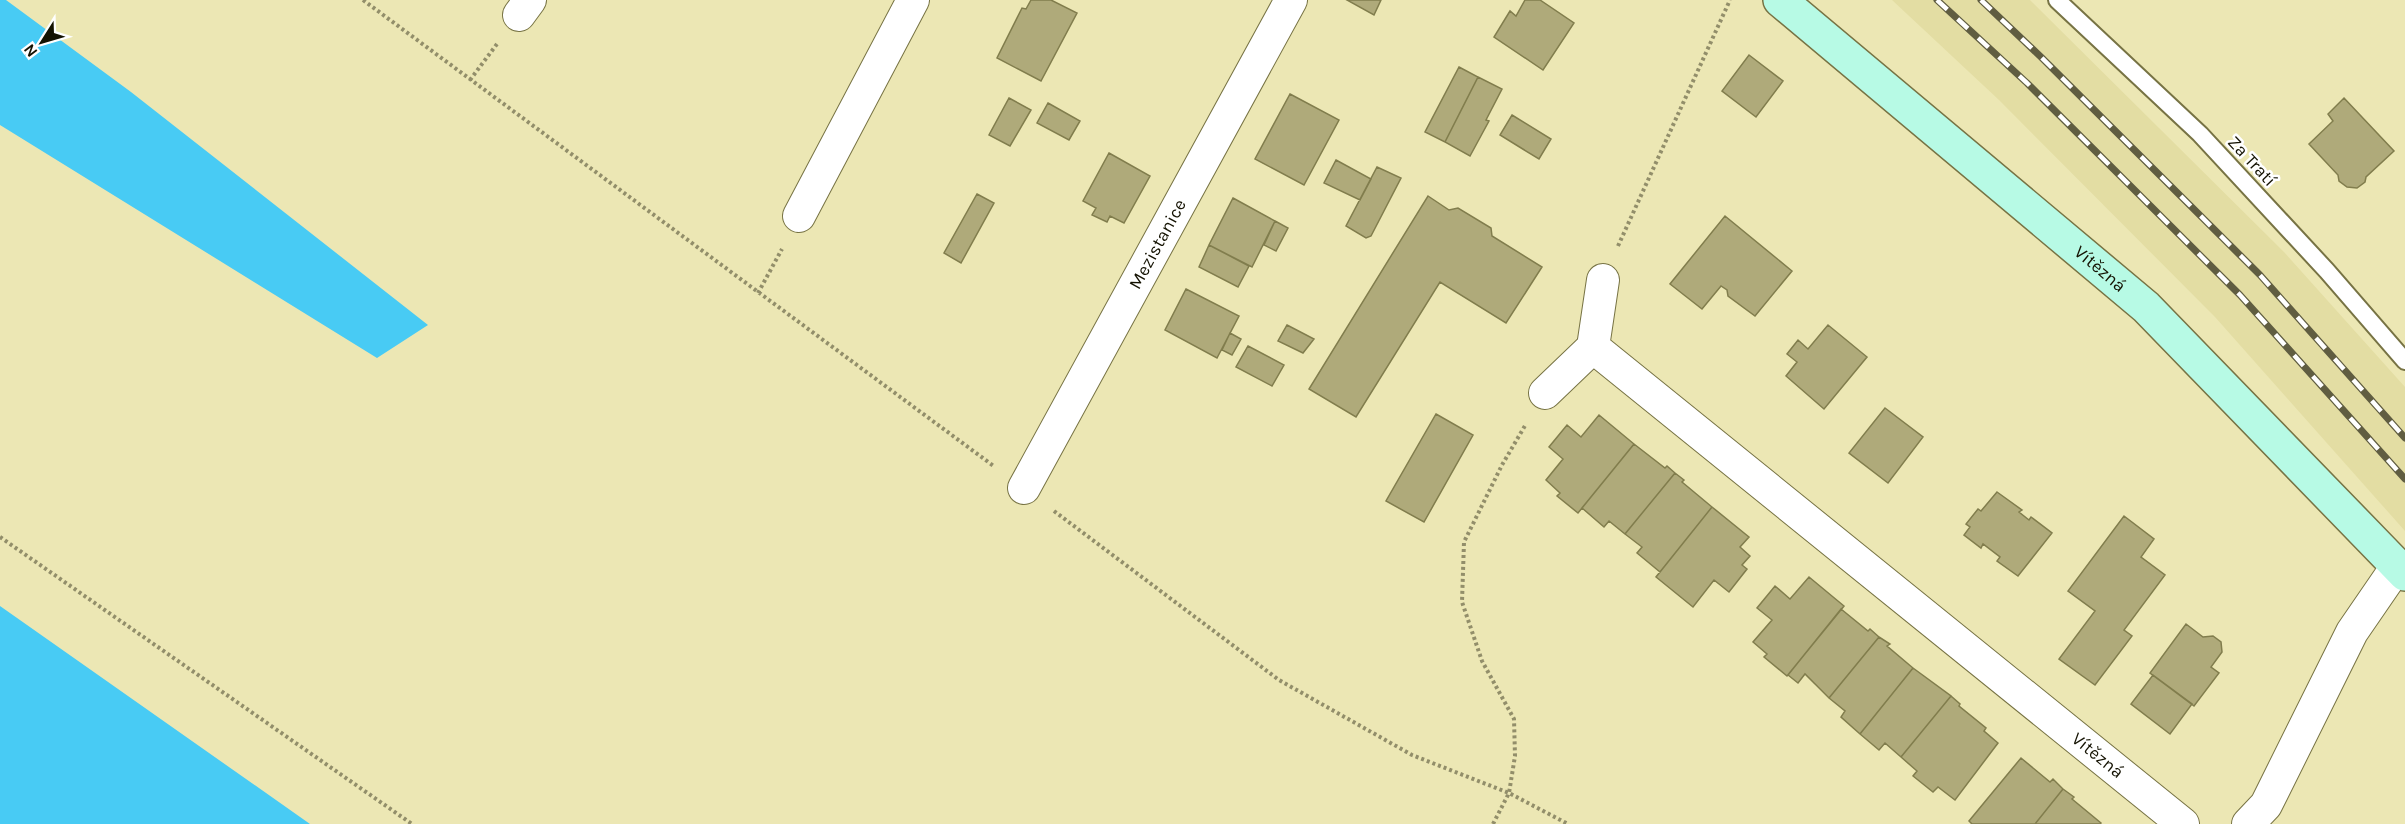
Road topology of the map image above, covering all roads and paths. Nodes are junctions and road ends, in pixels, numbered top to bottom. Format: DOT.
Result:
graph roads {
  1 [pos="363,0"];
  2 [pos="914,0"];
  3 [pos="1291,0"];
  4 [pos="1730,0"];
  5 [pos="1780,0"];
  6 [pos="2056,0"];
  7 [pos="525,7"];
  8 [pos="470,80"];
  9 [pos="799,216"];
  10 [pos="1603,280"];
  11 [pos="758,293"];
  12 [pos="1593,347"];
  13 [pos="2405,361"];
  14 [pos="1545,393"];
  15 [pos="1024,488"];
  16 [pos="0,537"];
  17 [pos="2401,570"];
  18 [pos="1509,793"];
  19 [pos="412,824"];
  20 [pos="1493,824"];
  21 [pos="1568,824"];
  22 [pos="2183,824"];
  23 [pos="2248,824"];
  1 -- 8 [label="path"];
  2 -- 9 [label="street"];
  3 -- 15 [label="street, Mezistanice"];
  4 -- 10 [label="path"];
  5 -- 17 [label="main road, Vítězná"];
  6 -- 13 [label="lane, Za Tratí"];
  7 -- 8 [label="path"];
  8 -- 11 [label="path"];
  9 -- 11 [label="path"];
  10 -- 12 [label="street"];
  11 -- 15 [label="path"];
  12 -- 14 [label="street"];
  12 -- 22 [label="street, Vítězná"];
  14 -- 18 [label="path"];
  15 -- 18 [label="path"];
  16 -- 19 [label="path"];
  17 -- 23 [label="street, Vítězná"];
  18 -- 20 [label="path"];
  18 -- 21 [label="path"];
}
